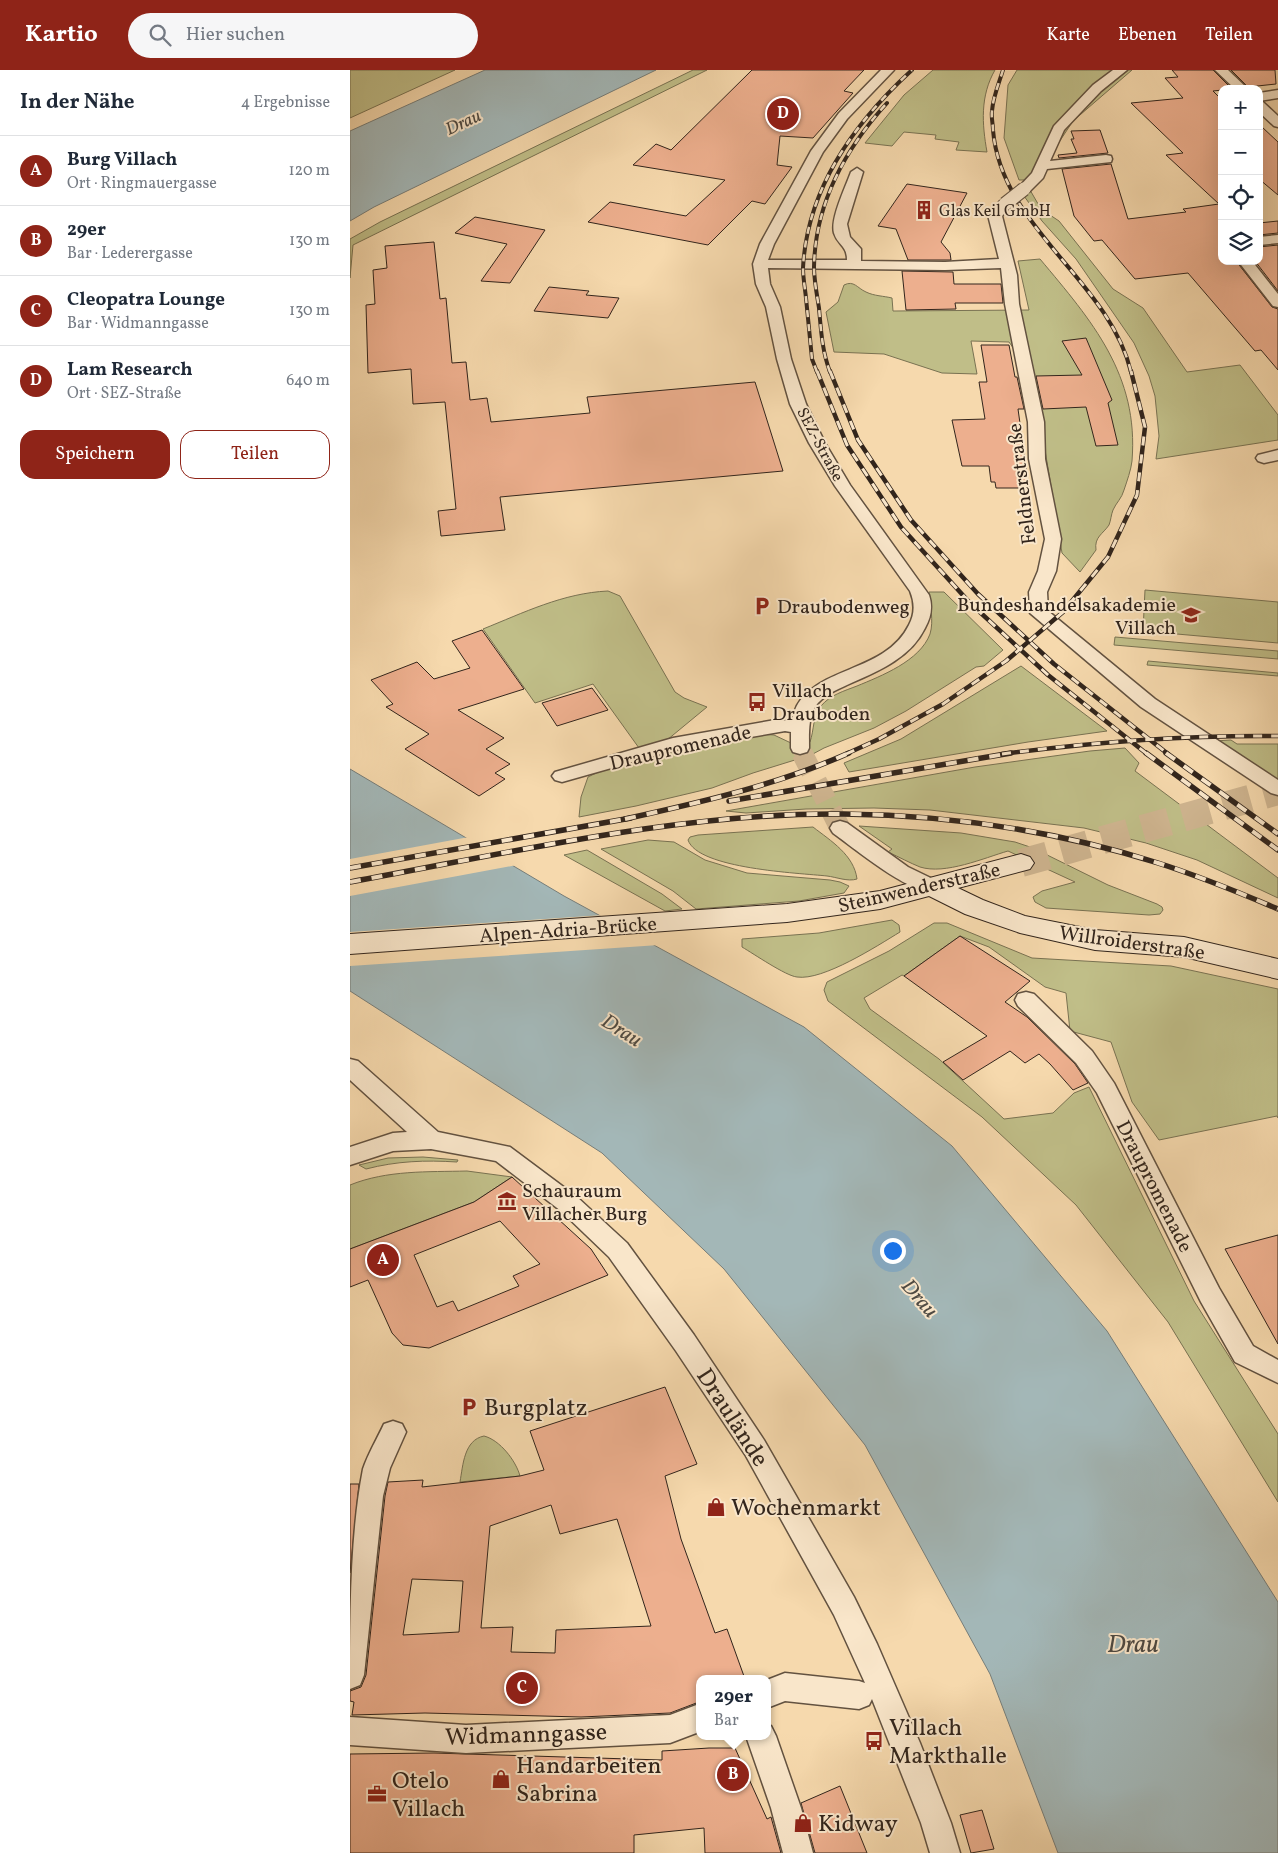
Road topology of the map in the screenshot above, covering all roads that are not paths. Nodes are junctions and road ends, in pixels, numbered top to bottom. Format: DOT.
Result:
graph roads {
  1 [pos="888,70"];
  2 [pos="1121,70"];
  3 [pos="1222,70"];
  4 [pos="1238,85"];
  5 [pos="1278,94"];
  6 [pos="1263,96"];
  7 [pos="1263,109"];
  8 [pos="1278,123"];
  9 [pos="1106,159"];
  10 [pos="1042,166"];
  11 [pos="858,172"];
  12 [pos="1278,239"];
  13 [pos="1263,241"];
  14 [pos="1007,263"];
  15 [pos="760,264"];
  16 [pos="854,264"];
  17 [pos="1248,265"];
  18 [pos="1278,303"];
  19 [pos="800,728"];
  20 [pos="800,748"];
  21 [pos="562,776"];
  22 [pos="1278,788"];
  23 [pos="840,828"];
  24 [pos="1021,863"];
  25 [pos="932,887"];
  26 [pos="787,914"];
  27 [pos="350,944"];
  28 [pos="1278,969"];
  29 [pos="1026,1000"];
  30 [pos="350,1068"];
  31 [pos="432,1140"];
  32 [pos="350,1156"];
  33 [pos="1278,1372"];
  34 [pos="393,1432"];
  35 [pos="350,1676"];
  36 [pos="771,1692"];
  37 [pos="859,1695"];
  38 [pos="696,1719"];
  39 [pos="350,1732"];
  40 [pos="762,1740"];
  41 [pos="798,1853"];
  42 [pos="945,1853"];
  1 -- 15 [label="street"];
  2 -- 10 [label="street, Feldnerstraße"];
  3 -- 4 [label="street"];
  5 -- 6 [label="street"];
  7 -- 8 [label="street"];
  9 -- 10 [label="street"];
  10 -- 14 [label="street, Feldnerstraße, bridge"];
  11 -- 16 [label="street"];
  12 -- 13 [label="street"];
  14 -- 16 [label="street"];
  14 -- 22 [label="street, Feldnerstraße"];
  15 -- 16 [label="street"];
  15 -- 19 [label="street, SEZ-Straße"];
  17 -- 18 [label="street"];
  19 -- 20 [label="street, SEZ-Straße"];
  19 -- 21 [label="street, Draupromenade"];
  23 -- 25 [label="street"];
  24 -- 25 [label="main road, Steinwenderstraße"];
  25 -- 26 [label="main road, Steinwenderstraße"];
  25 -- 28 [label="main road, Willroiderstraße"];
  26 -- 27 [label="main road, Alpen-Adria-Brücke"];
  29 -- 33 [label="street, Draupromenade"];
  30 -- 31 [label="street"];
  31 -- 32 [label="street, Draulände"];
  31 -- 42 [label="street, Draulände"];
  34 -- 35 [label="street"];
  36 -- 37 [label="street"];
  38 -- 39 [label="street, Widmanngasse"];
  40 -- 41 [label="street"];
}
